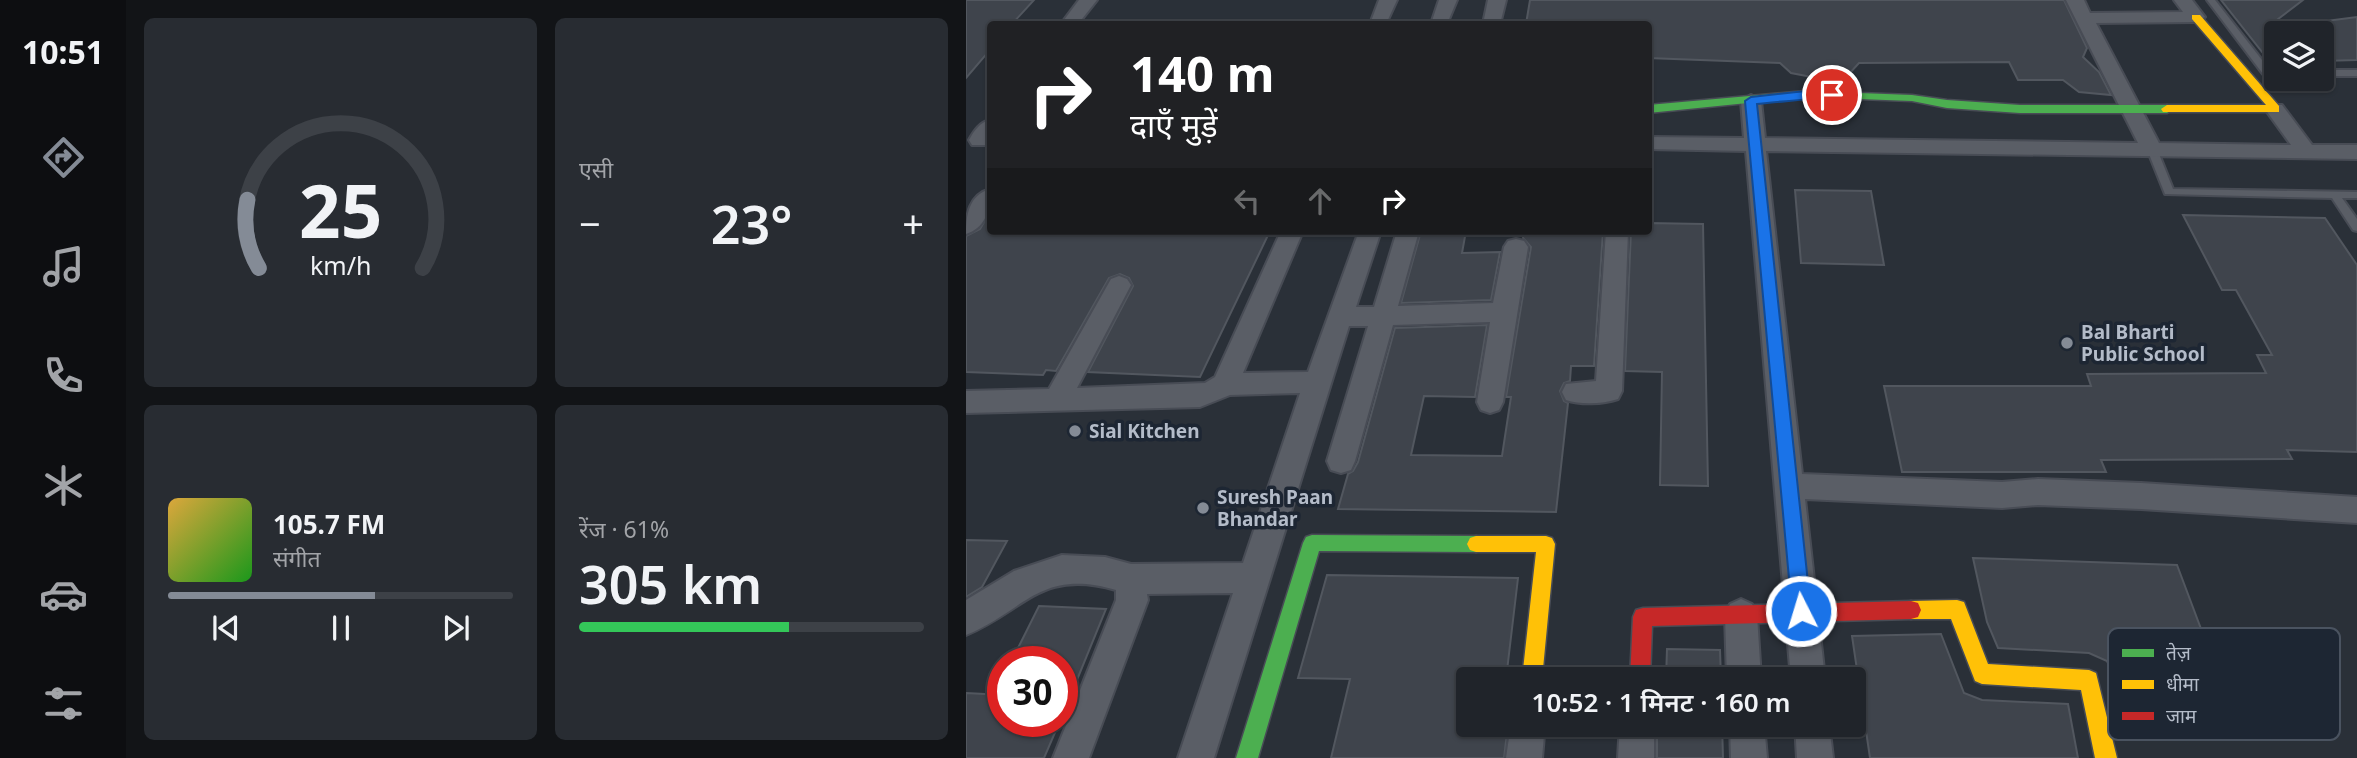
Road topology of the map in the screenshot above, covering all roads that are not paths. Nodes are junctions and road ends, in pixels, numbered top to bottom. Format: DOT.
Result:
graph roads {
  1 [pos="1088,0"];
  2 [pos="1388,0"];
  3 [pos="1447,0"];
  4 [pos="1497,0"];
  5 [pos="2075,0"];
  6 [pos="2183,0"];
  7 [pos="2211,0"];
  8 [pos="2196,16"];
  9 [pos="2084,18"];
  10 [pos="1071,21"];
  11 [pos="1379,21"];
  12 [pos="1441,21"];
  13 [pos="1493,21"];
  14 [pos="2264,69"];
  15 [pos="2334,72"];
  16 [pos="2357,73"];
  17 [pos="1751,101"];
  18 [pos="1652,109"];
  19 [pos="2275,109"];
  20 [pos="2132,111"];
  21 [pos="987,130"];
  22 [pos="987,141"];
  23 [pos="1652,143"];
  24 [pos="1757,144"];
  25 [pos="2152,149"];
  26 [pos="2306,151"];
  27 [pos="2357,152"];
  28 [pos="2335,195"];
  29 [pos="2357,195"];
  30 [pos="987,200"];
  31 [pos="966,226"];
  32 [pos="2357,228"];
  33 [pos="1290,235"];
  34 [pos="1369,235"];
  35 [pos="1407,235"];
  36 [pos="1617,235"];
  37 [pos="1516,247"];
  38 [pos="1119,285"];
  39 [pos="1504,312"];
  40 [pos="1384,315"];
  41 [pos="1340,317"];
  42 [pos="1318,382"];
  43 [pos="1225,384"];
  44 [pos="1575,392"];
  45 [pos="1057,400"];
  46 [pos="966,402"];
  47 [pos="1490,402"];
  48 [pos="1341,461"];
  49 [pos="1790,486"];
  50 [pos="2357,510"];
  51 [pos="1254,578"];
  52 [pos="1131,579"];
  53 [pos="1801,611"];
  54 [pos="1741,615"];
  55 [pos="966,619"];
  56 [pos="1533,667"];
  57 [pos="1641,667"];
  58 [pos="1743,667"];
  59 [pos="1807,667"];
  60 [pos="1526,737"];
  61 [pos="1637,737"];
  62 [pos="1748,737"];
  63 [pos="1813,737"];
  64 [pos="1072,758"];
  65 [pos="1196,758"];
  66 [pos="1247,758"];
  67 [pos="1524,758"];
  68 [pos="1636,758"];
  69 [pos="1749,758"];
  70 [pos="1815,758"];
  71 [pos="2106,758"];
  1 -- 10 [label="street"];
  2 -- 11 [label="street"];
  3 -- 12 [label="street"];
  4 -- 13 [label="street"];
  5 -- 9 [label="street"];
  6 -- 8 [label="street"];
  7 -- 14 [label="lane"];
  8 -- 9 [label="street"];
  8 -- 19 [label="street"];
  9 -- 20 [label="street"];
  15 -- 16 [label="lane"];
  17 -- 18 [label="street"];
  17 -- 20 [label="street"];
  17 -- 24 [label="street"];
  19 -- 20 [label="street"];
  19 -- 26 [label="street"];
  20 -- 25 [label="street"];
  21 -- 22 [label="street"];
  23 -- 24 [label="street"];
  24 -- 25 [label="street"];
  24 -- 49 [label="street"];
  25 -- 26 [label="street"];
  25 -- 28 [label="lane"];
  26 -- 27 [label="street"];
  28 -- 29 [label="lane"];
  28 -- 32 [label="lane"];
  30 -- 31 [label="street"];
  33 -- 43 [label="street"];
  34 -- 41 [label="street"];
  35 -- 40 [label="street"];
  36 -- 44 [label="street"];
  37 -- 39 [label="street"];
  38 -- 45 [label="street"];
  39 -- 40 [label="street"];
  39 -- 47 [label="street"];
  40 -- 41 [label="street"];
  40 -- 48 [label="street"];
  41 -- 42 [label="street"];
  42 -- 43 [label="street"];
  42 -- 51 [label="street"];
  43 -- 45 [label="street"];
  45 -- 46 [label="street"];
  49 -- 50 [label="street"];
  49 -- 53 [label="street"];
  51 -- 52 [label="street"];
  51 -- 65 [label="street"];
  52 -- 55 [label="street"];
  52 -- 64 [label="street"];
  53 -- 54 [label="street"];
  53 -- 59 [label="street"];
  53 -- 71 [label="street"];
  54 -- 57 [label="street"];
  54 -- 58 [label="street"];
  56 -- 66 [label="street"];
  60 -- 67 [label="street"];
  61 -- 68 [label="street"];
  62 -- 69 [label="street"];
  63 -- 70 [label="street"];
}
